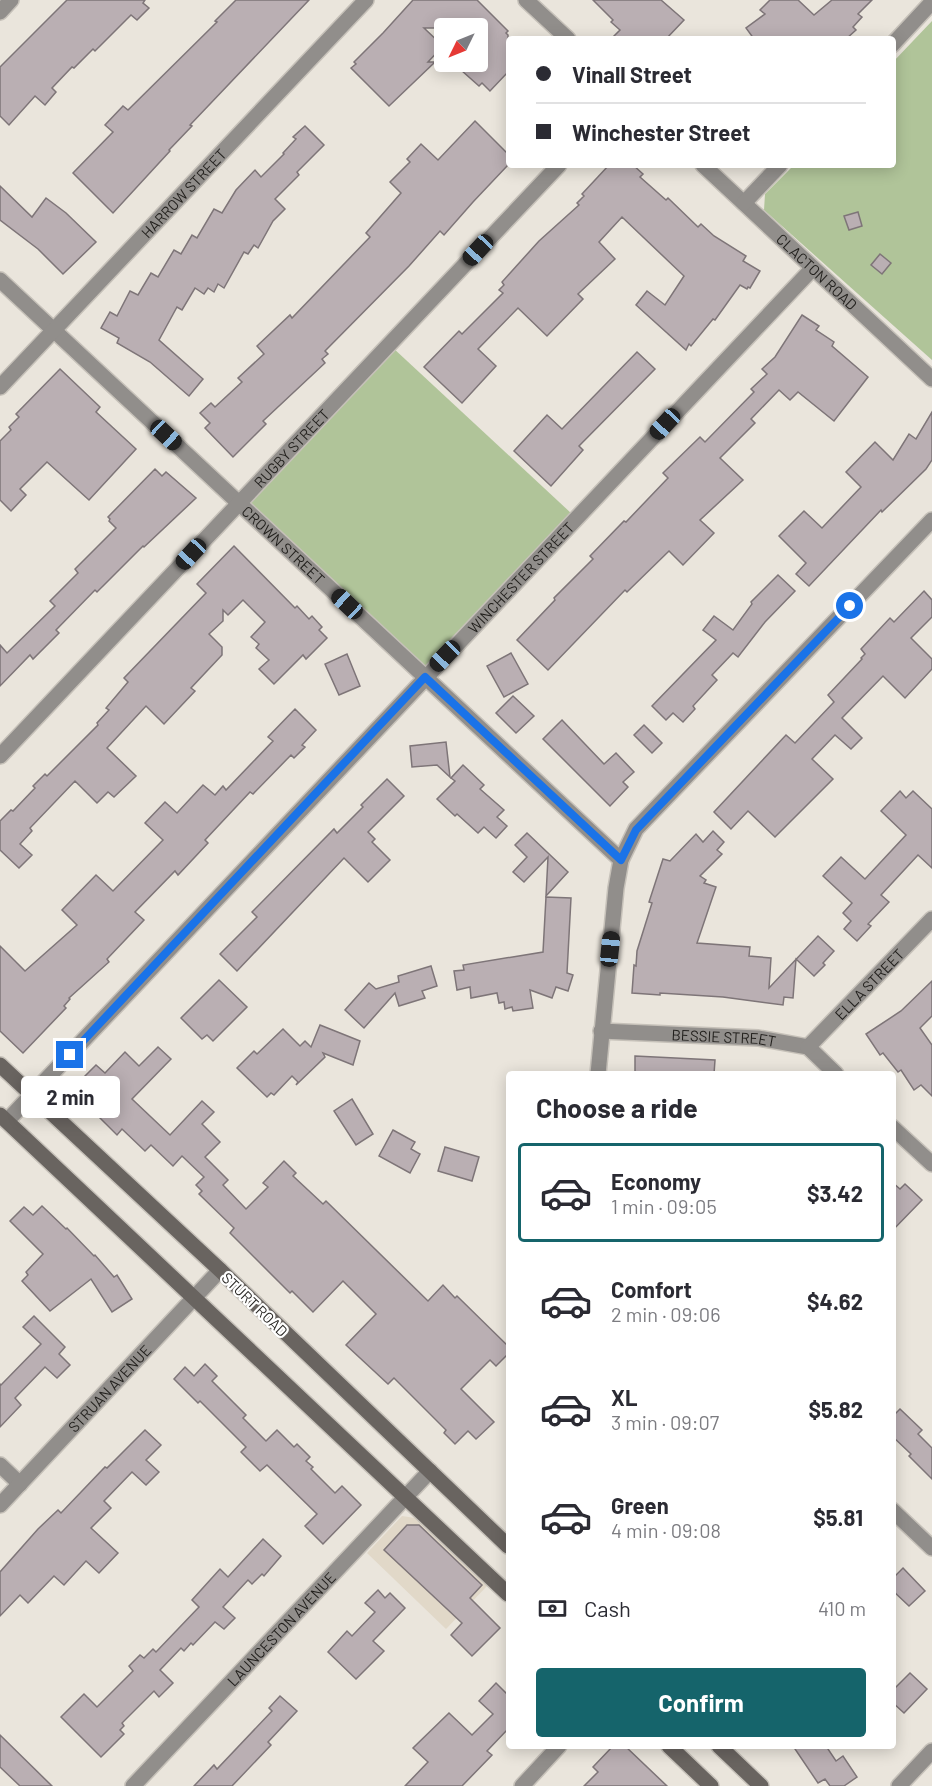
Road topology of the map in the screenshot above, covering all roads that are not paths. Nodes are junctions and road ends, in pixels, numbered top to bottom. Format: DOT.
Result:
graph roads {
  1 [pos="11,0"];
  2 [pos="366,0"];
  3 [pos="526,0"];
  4 [pos="932,2"];
  5 [pos="0,12"];
  6 [pos="565,36"];
  7 [pos="896,41"];
  8 [pos="556,168"];
  9 [pos="706,168"];
  10 [pos="777,168"];
  11 [pos="744,203"];
  12 [pos="813,268"];
  13 [pos="0,280"];
  14 [pos="54,330"];
  15 [pos="932,378"];
  16 [pos="0,387"];
  17 [pos="239,503"];
  18 [pos="932,520"];
  19 [pos="425,677"];
  20 [pos="0,756"];
  21 [pos="621,860"];
  22 [pos="932,920"];
  23 [pos="601,1031"];
  24 [pos="808,1047"];
  25 [pos="0,1065"];
  26 [pos="598,1071"];
  27 [pos="833,1071"];
  28 [pos="32,1095"];
  29 [pos="4,1118"];
  30 [pos="896,1131"];
  31 [pos="932,1164"];
  32 [pos="220,1270"];
  33 [pos="195,1297"];
  34 [pos="0,1465"];
  35 [pos="430,1471"];
  36 [pos="20,1484"];
  37 [pos="407,1497"];
  38 [pos="0,1505"];
  39 [pos="896,1514"];
  40 [pos="506,1544"];
  41 [pos="932,1548"];
  42 [pos="506,1592"];
  43 [pos="556,1749"];
  44 [pos="672,1749"];
  45 [pos="722,1749"];
  46 [pos="932,1752"];
  47 [pos="133,1786"];
  48 [pos="522,1786"];
  49 [pos="711,1786"];
  50 [pos="761,1786"];
  51 [pos="899,1786"];
  1 -- 5 [label="street"];
  2 -- 14 [label="street, HARROW STREET"];
  3 -- 6 [label="street"];
  4 -- 7 [label="street"];
  8 -- 17 [label="street, RUGBY STREET"];
  9 -- 11 [label="street, CLACTON ROAD"];
  10 -- 11 [label="street"];
  11 -- 12 [label="street, CLACTON ROAD"];
  12 -- 15 [label="street, CLACTON ROAD"];
  12 -- 19 [label="street, WINCHESTER STREET"];
  13 -- 14 [label="street, CROWN STREET"];
  14 -- 16 [label="street, HARROW STREET"];
  14 -- 17 [label="street, CROWN STREET"];
  17 -- 19 [label="street, CROWN STREET"];
  17 -- 20 [label="street, RUGBY STREET"];
  18 -- 21 [label="street"];
  19 -- 21 [label="street, CROWN STREET"];
  19 -- 28 [label="street, WINCHESTER STREET"];
  21 -- 23 [label="street"];
  22 -- 24 [label="street, ELLA STREET"];
  23 -- 24 [label="street, BESSIE STREET"];
  23 -- 26 [label="street"];
  24 -- 27 [label="street"];
  25 -- 28 [label="main road, STURT ROAD"];
  28 -- 29 [label="street, WINCHESTER STREET"];
  28 -- 32 [label="main road, STURT ROAD"];
  29 -- 33 [label="main road"];
  30 -- 31 [label="street"];
  32 -- 33 [label="street, STRUAN AVENUE"];
  32 -- 35 [label="main road, STURT ROAD"];
  33 -- 36 [label="street, STRUAN AVENUE"];
  33 -- 37 [label="main road"];
  34 -- 36 [label="street"];
  35 -- 37 [label="street, LAUNCESTON AVENUE"];
  35 -- 40 [label="main road, STURT ROAD"];
  36 -- 38 [label="street, STRUAN AVENUE"];
  37 -- 42 [label="main road"];
  37 -- 47 [label="street, LAUNCESTON AVENUE"];
  39 -- 41 [label="street"];
  43 -- 48 [label="street"];
  44 -- 49 [label="main road"];
  45 -- 50 [label="main road"];
  46 -- 51 [label="street"];
}
